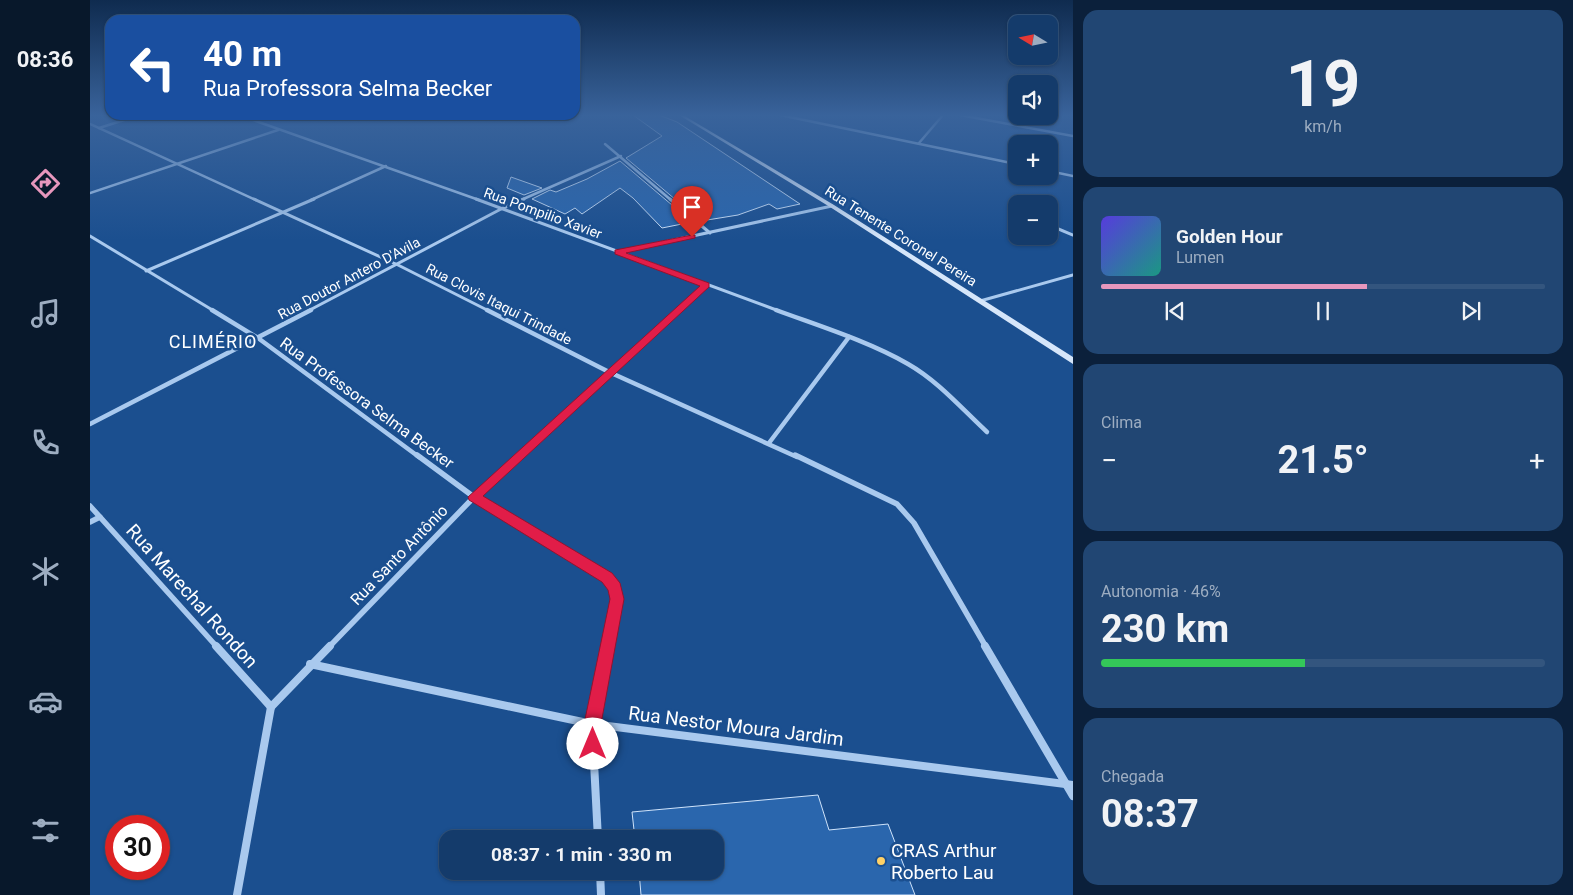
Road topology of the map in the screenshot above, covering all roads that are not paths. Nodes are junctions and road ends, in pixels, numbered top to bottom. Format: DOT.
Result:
graph roads {
  1 [pos="161,157"];
  2 [pos="199,157"];
  3 [pos="359,157"];
  4 [pos="620,157"];
  5 [pos="623,157"];
  6 [pos="751,157"];
  7 [pos="983,157"];
  8 [pos="1008,162"];
  9 [pos="177,164"];
  10 [pos="386,166"];
  11 [pos="1058,173"];
  12 [pos="1073,176"];
  13 [pos="90,193"];
  14 [pos="832,206"];
  15 [pos="501,209"];
  16 [pos="283,213"];
  17 [pos="1058,228"];
  18 [pos="710,233"];
  19 [pos="1073,234"];
  20 [pos="90,236"];
  21 [pos="618,252"];
  22 [pos="398,265"];
  23 [pos="146,271"];
  24 [pos="1073,275"];
  25 [pos="706,285"];
  26 [pos="980,301"];
  27 [pos="849,337"];
  28 [pos="258,338"];
  29 [pos="1073,360"];
  30 [pos="608,372"];
  31 [pos="90,424"];
  32 [pos="987,432"];
  33 [pos="769,443"];
  34 [pos="474,497"];
  35 [pos="90,506"];
  36 [pos="100,517"];
  37 [pos="90,522"];
  38 [pos="310,664"];
  39 [pos="271,706"];
  40 [pos="592,724"];
  41 [pos="1070,784"];
  42 [pos="1073,796"];
  43 [pos="598,830"];
  44 [pos="600,880"];
  45 [pos="237,895"];
  46 [pos="601,895"];
  1 -- 9 [label="street, Rua Clovis Itaqui Trindade"];
  2 -- 9 [label="street"];
  3 -- 10 [label="street, Rua Pompilio Xavier"];
  4 -- 15 [label="street, Rua Doutor Antero D'Avila"];
  5 -- 18 [label="street"];
  6 -- 14 [label="main road, Rua Tenente Coronel Pereira"];
  7 -- 8 [label="street"];
  9 -- 13 [label="street"];
  9 -- 16 [label="street, Rua Clovis Itaqui Trindade"];
  10 -- 15 [label="street, Rua Pompilio Xavier"];
  10 -- 16 [label="street"];
  11 -- 12 [label="street"];
  14 -- 18 [label="street"];
  14 -- 26 [label="main road, Rua Tenente Coronel Pereira"];
  15 -- 21 [label="street, Rua Pompilio Xavier"];
  15 -- 22 [label="street, Rua Doutor Antero D'Avila"];
  16 -- 22 [label="street, Rua Clovis Itaqui Trindade"];
  16 -- 23 [label="street"];
  17 -- 19 [label="street"];
  18 -- 21 [label="street"];
  20 -- 23 [label="street, Rua Professora Selma Becker"];
  21 -- 25 [label="street, Rua Pompilio Xavier"];
  22 -- 28 [label="street, Rua Doutor Antero D'Avila"];
  22 -- 30 [label="street, Rua Clovis Itaqui Trindade"];
  23 -- 28 [label="street, Rua Professora Selma Becker"];
  24 -- 26 [label="street, Rua Tenente Coronel Pereira"];
  25 -- 27 [label="street, Rua Pompilio Xavier"];
  25 -- 30 [label="street, Rua Santo Antônio"];
  26 -- 29 [label="main road, Rua Tenente Coronel Pereira"];
  27 -- 32 [label="street, Rua Pompilio Xavier"];
  27 -- 33 [label="street"];
  28 -- 31 [label="street, Rua Doutor Antero D'Avila"];
  28 -- 34 [label="street, Rua Professora Selma Becker"];
  30 -- 33 [label="street, Rua Clovis Itaqui Trindade"];
  30 -- 34 [label="street, Rua Santo Antônio"];
  33 -- 41 [label="street, Rua Clovis Itaqui Trindade"];
  34 -- 38 [label="street, Rua Santo Antônio"];
  34 -- 40 [label="street, Rua Professora Selma Becker"];
  35 -- 36 [label="street, Rua Marechal Rondon"];
  36 -- 37 [label="street"];
  36 -- 39 [label="street, Rua Marechal Rondon"];
  38 -- 39 [label="street, Rua Santo Antônio"];
  38 -- 40 [label="street, Rua Nestor Moura Jardim"];
  39 -- 45 [label="street"];
  40 -- 41 [label="street, Rua Nestor Moura Jardim"];
  40 -- 43 [label="street"];
  41 -- 42 [label="street"];
  44 -- 46 [label="street"];
}
